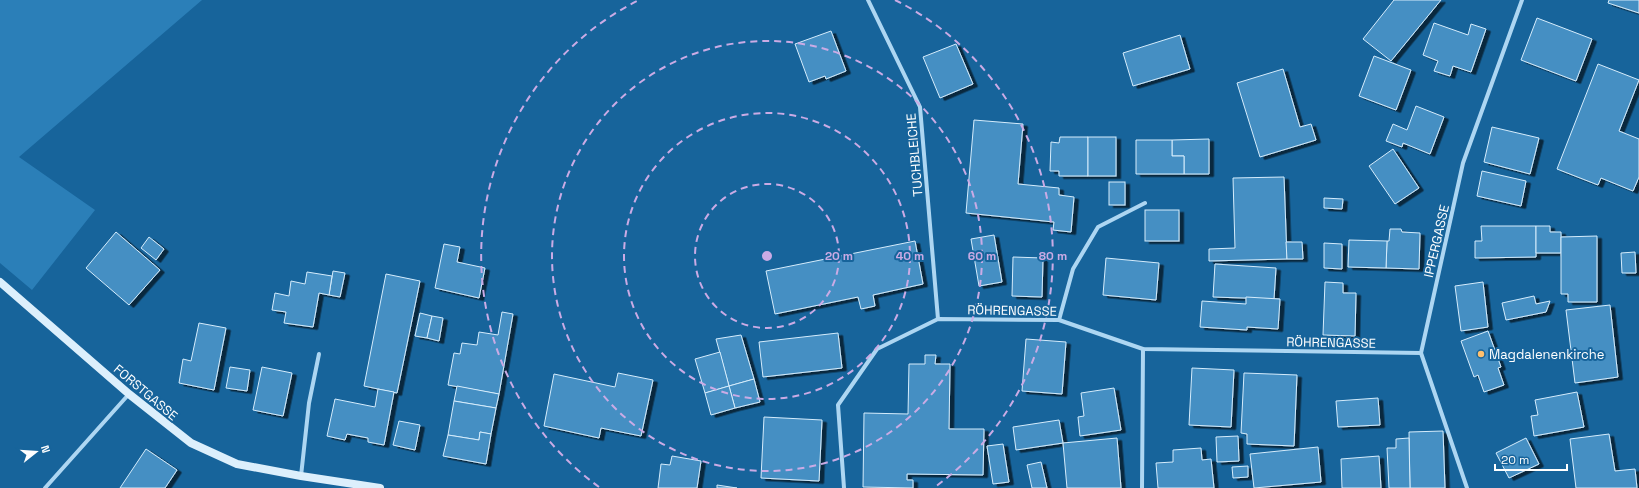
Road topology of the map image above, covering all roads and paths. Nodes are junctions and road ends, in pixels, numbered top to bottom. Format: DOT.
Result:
graph roads {
  1 [pos="868,0"];
  2 [pos="1522,0"];
  3 [pos="1145,203"];
  4 [pos="0,282"];
  5 [pos="938,319"];
  6 [pos="1059,320"];
  7 [pos="1143,349"];
  8 [pos="1421,353"];
  9 [pos="319,354"];
  10 [pos="129,394"];
  11 [pos="301,476"];
  12 [pos="45,488"];
  13 [pos="380,488"];
  14 [pos="844,488"];
  15 [pos="1142,488"];
  16 [pos="1468,488"];
  1 -- 5 [label="street, TUCHBLEICHE"];
  2 -- 8 [label="street, IPPERGASSE"];
  3 -- 6 [label="street"];
  4 -- 10 [label="street, FORSTGASSE"];
  5 -- 6 [label="street, RÖHRENGASSE"];
  5 -- 14 [label="street, RÖHRENGASSE"];
  6 -- 7 [label="street, RÖHRENGASSE"];
  7 -- 8 [label="street, RÖHRENGASSE"];
  7 -- 15 [label="street"];
  8 -- 16 [label="street"];
  9 -- 11 [label="street"];
  10 -- 11 [label="street, FORSTGASSE"];
  10 -- 12 [label="street"];
  11 -- 13 [label="street, FORSTGASSE"];
}
